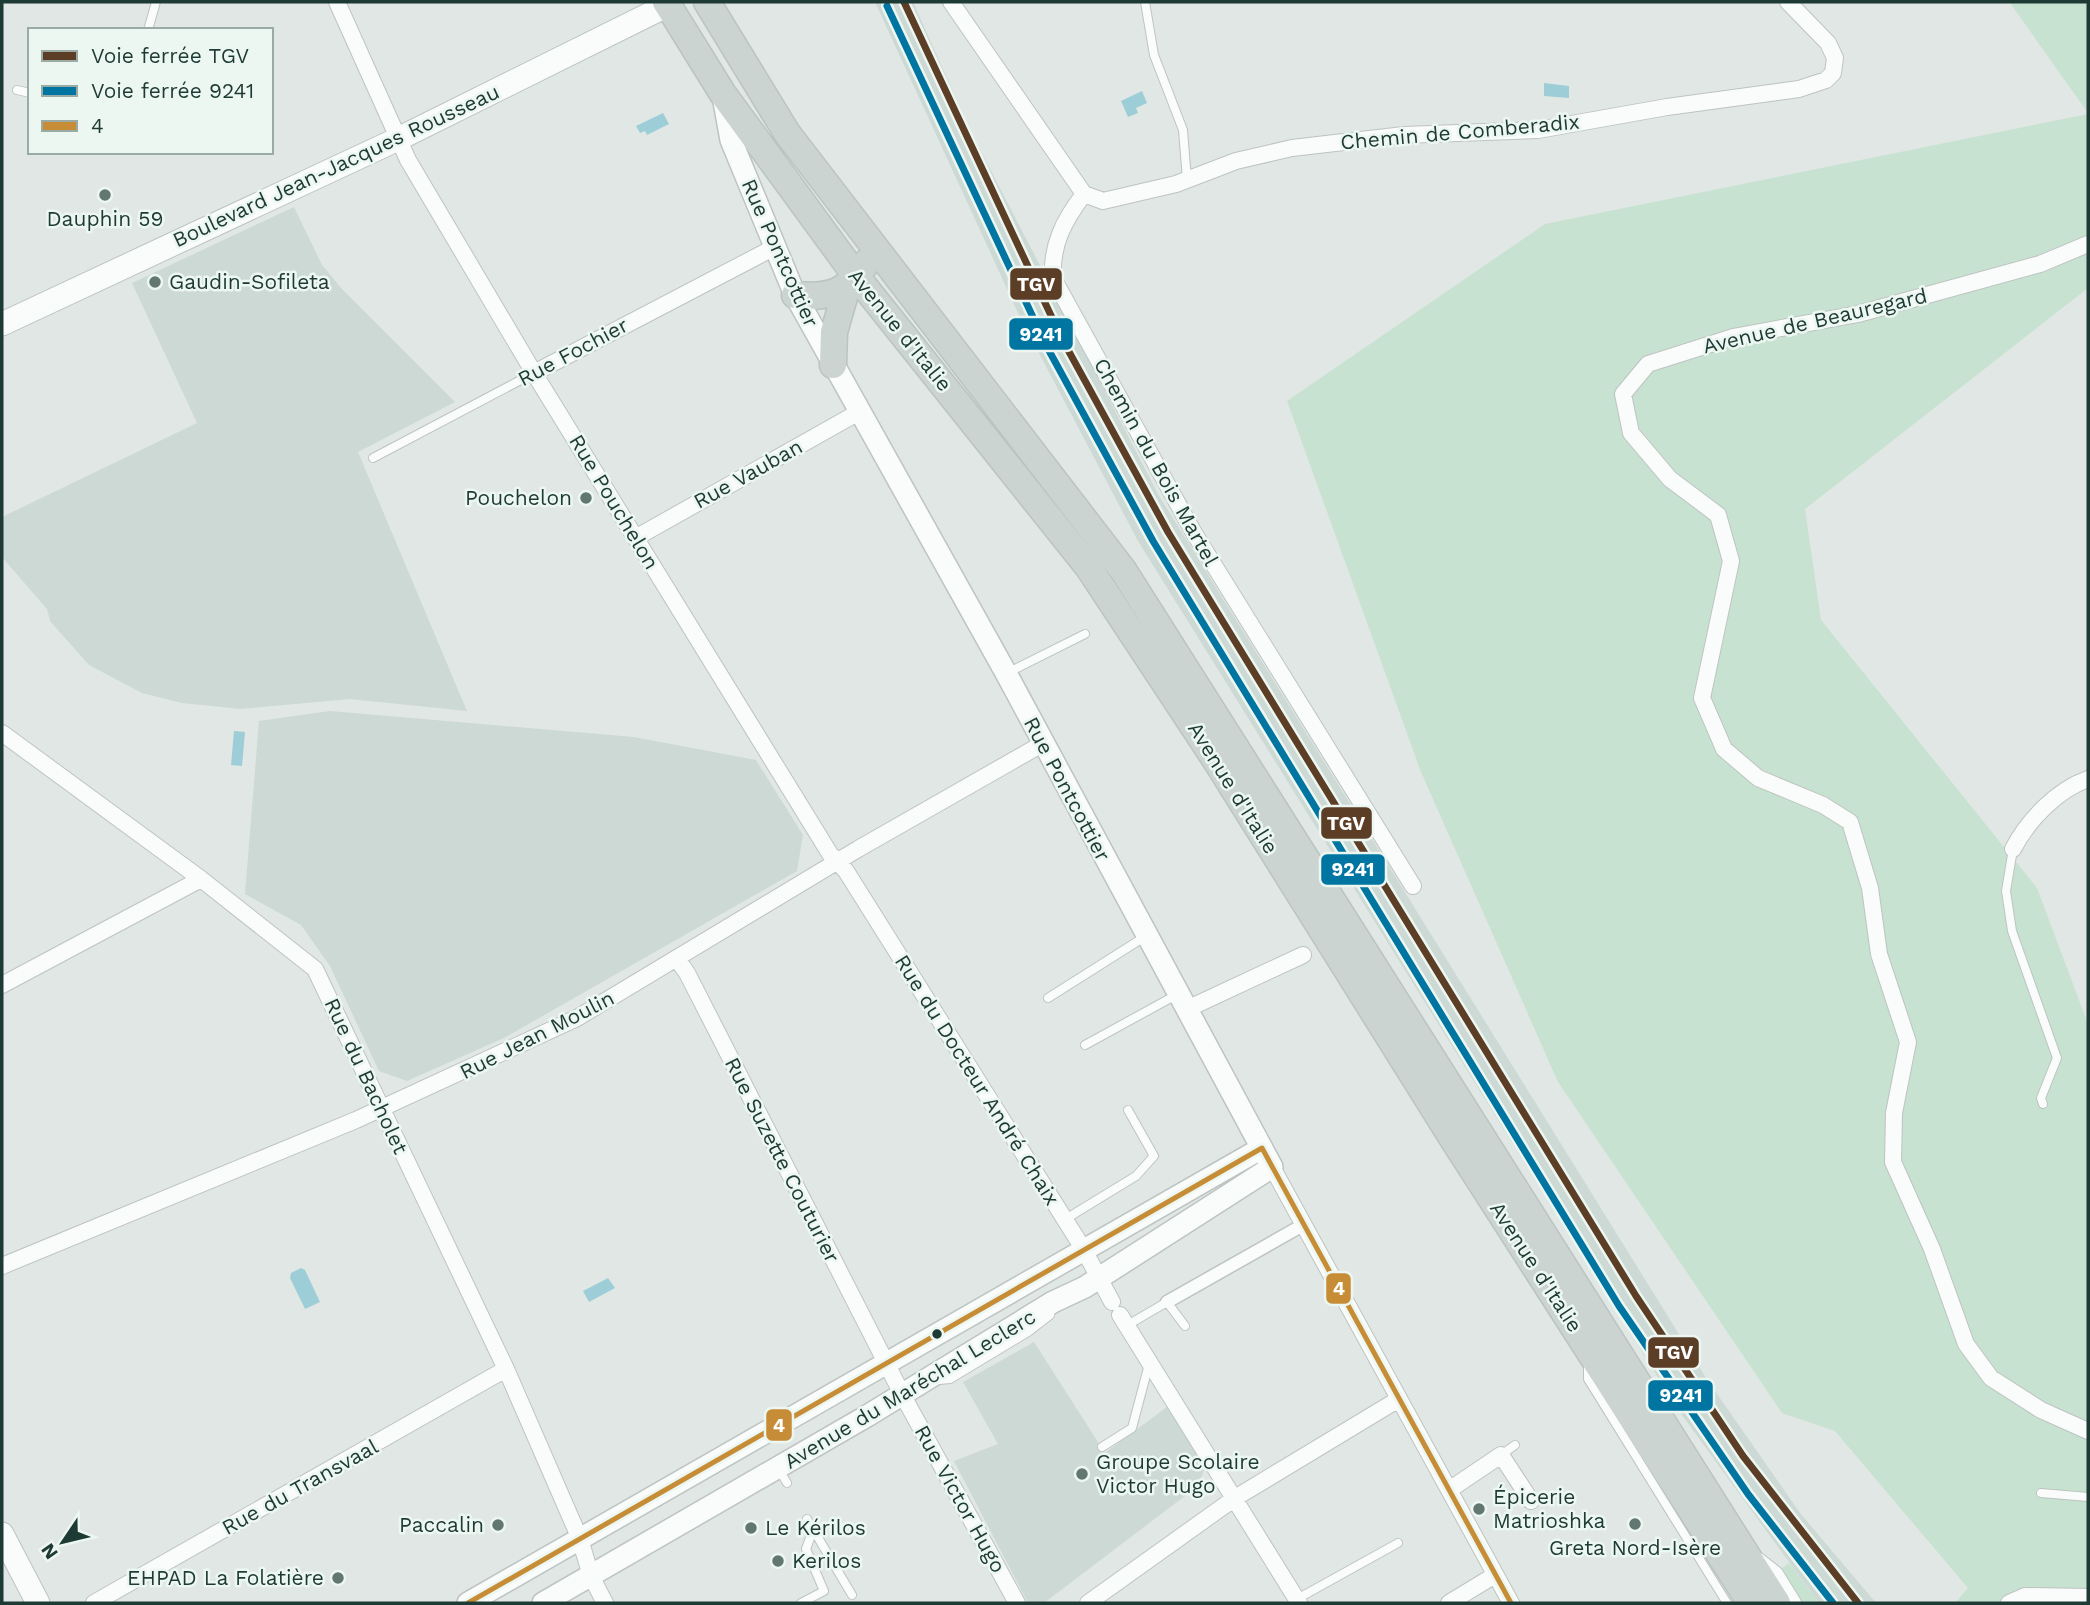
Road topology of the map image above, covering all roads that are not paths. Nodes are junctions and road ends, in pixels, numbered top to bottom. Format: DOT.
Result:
graph roads {
  1 [pos="156,2"];
  2 [pos="337,2"];
  3 [pos="707,2"];
  4 [pos="951,2"];
  5 [pos="1145,2"];
  6 [pos="1788,2"];
  7 [pos="670,3"];
  8 [pos="149,28"];
  9 [pos="17,90"];
  10 [pos="28,93"];
  11 [pos="723,94"];
  12 [pos="398,139"];
  13 [pos="1187,180"];
  14 [pos="1084,194"];
  15 [pos="2088,244"];
  16 [pos="775,247"];
  17 [pos="876,249"];
  18 [pos="852,282"];
  19 [pos="795,295"];
  20 [pos="2,324"];
  21 [pos="833,365"];
  22 [pos="534,373"];
  23 [pos="859,412"];
  24 [pos="373,458"];
  25 [pos="637,537"];
  26 [pos="1084,634"];
  27 [pos="1006,673"];
  28 [pos="2,733"];
  29 [pos="1042,744"];
  30 [pos="2088,779"];
  31 [pos="2013,849"];
  32 [pos="837,861"];
  33 [pos="201,879"];
  34 [pos="1413,886"];
  35 [pos="1146,936"];
  36 [pos="1303,955"];
  37 [pos="677,959"];
  38 [pos="2,985"];
  39 [pos="1048,998"];
  40 [pos="1183,1001"];
  41 [pos="1085,1045"];
  42 [pos="2043,1104"];
  43 [pos="382,1109"];
  44 [pos="1128,1110"];
  45 [pos="1267,1157"];
  46 [pos="1064,1220"];
  47 [pos="1303,1225"];
  48 [pos="1084,1250"];
  49 [pos="2,1266"];
  50 [pos="1091,1282"];
  51 [pos="1167,1301"];
  52 [pos="1119,1314"];
  53 [pos="1185,1326"];
  54 [pos="1149,1362"];
  55 [pos="885,1363"];
  56 [pos="506,1369"];
  57 [pos="902,1394"];
  58 [pos="1399,1399"];
  59 [pos="2088,1431"];
  60 [pos="1515,1445"];
  61 [pos="1102,1447"];
  62 [pos="1501,1455"];
  63 [pos="1449,1490"];
  64 [pos="2041,1493"];
  65 [pos="1235,1497"];
  66 [pos="2088,1497"];
  67 [pos="1531,1501"];
  68 [pos="807,1519"];
  69 [pos="813,1530"];
  70 [pos="580,1539"];
  71 [pos="4,1542"];
  72 [pos="1398,1543"];
  73 [pos="1746,1551"];
  74 [pos="1495,1575"];
  75 [pos="592,1576"];
  76 [pos="1724,1592"];
  77 [pos="852,1595"];
  78 [pos="2088,1597"];
  79 [pos="1298,1601"];
  80 [pos="38,1603"];
  81 [pos="94,1603"];
  82 [pos="468,1603"];
  83 [pos="543,1603"];
  84 [pos="604,1603"];
  85 [pos="801,1603"];
  86 [pos="1017,1603"];
  87 [pos="1088,1603"];
  88 [pos="1449,1603"];
  89 [pos="1511,1603"];
  90 [pos="1751,1603"];
  91 [pos="1777,1603"];
  92 [pos="1794,1603"];
  93 [pos="2008,1603"];
  1 -- 8 [label="lane"];
  2 -- 12 [label="street, Rue Pouchelon"];
  3 -- 17 [label="main road, Avenue d'Italie"];
  4 -- 14 [label="street"];
  5 -- 13 [label="lane"];
  6 -- 13 [label="street, Chemin de Comberadix"];
  7 -- 11 [label="main road, Avenue d'Italie"];
  7 -- 12 [label="main road, Boulevard Jean-Jacques Rousseau"];
  9 -- 10 [label="lane"];
  11 -- 16 [label="street, Rue Pontcottier"];
  11 -- 18 [label="main road, Avenue d'Italie"];
  12 -- 20 [label="main road, Boulevard Jean-Jacques Rousseau"];
  12 -- 22 [label="street, Rue Pouchelon"];
  13 -- 14 [label="street, Chemin de Comberadix"];
  14 -- 34 [label="street, Chemin du Bois Martel"];
  15 -- 59 [label="street, Avenue de Beauregard"];
  16 -- 19 [label="street, Rue Pontcottier"];
  16 -- 22 [label="street, Rue Fochier"];
  17 -- 18 [label="main road"];
  17 -- 73 [label="main road, Avenue d'Italie"];
  18 -- 19 [label="main road"];
  18 -- 21 [label="main road"];
  18 -- 76 [label="main road, Avenue d'Italie"];
  19 -- 21 [label="street, Rue Pontcottier"];
  21 -- 23 [label="street, Rue Pontcottier"];
  22 -- 24 [label="lane, Rue Fochier"];
  22 -- 25 [label="street, Rue Pouchelon"];
  23 -- 25 [label="street, Rue Vauban"];
  23 -- 27 [label="street, Rue Pontcottier"];
  25 -- 32 [label="street, Rue Pouchelon"];
  26 -- 27 [label="lane"];
  27 -- 29 [label="street, Rue Pontcottier"];
  28 -- 33 [label="street, Rue du Bacholet"];
  29 -- 32 [label="street, Rue Jean Moulin"];
  29 -- 35 [label="street, Rue Pontcottier"];
  30 -- 31 [label="street"];
  31 -- 42 [label="lane"];
  32 -- 37 [label="street, Rue Jean Moulin"];
  32 -- 46 [label="street, Rue du Docteur André Chaix"];
  33 -- 38 [label="street"];
  33 -- 43 [label="street, Rue du Bacholet"];
  35 -- 39 [label="lane"];
  35 -- 40 [label="street, Rue Pontcottier"];
  36 -- 40 [label="street"];
  37 -- 43 [label="street, Rue Jean Moulin"];
  37 -- 55 [label="street, Rue Suzette Couturier"];
  40 -- 41 [label="lane"];
  40 -- 45 [label="street, Rue Pontcottier"];
  43 -- 49 [label="street, Rue Jean Moulin"];
  43 -- 56 [label="street, Rue du Bacholet"];
  44 -- 46 [label="lane"];
  45 -- 47 [label="street, Rue Pontcottier"];
  45 -- 48 [label="street, Avenue du Maréchal Leclerc"];
  45 -- 50 [label="street, Avenue du Maréchal Leclerc"];
  46 -- 48 [label="street, Rue du Docteur André Chaix"];
  47 -- 51 [label="street"];
  47 -- 58 [label="street, Rue Pontcottier"];
  48 -- 50 [label="street, Rue du Docteur André Chaix"];
  48 -- 55 [label="street, Avenue du Maréchal Leclerc"];
  50 -- 52 [label="street, Rue du Docteur André Chaix"];
  50 -- 57 [label="street, Avenue du Maréchal Leclerc"];
  51 -- 52 [label="lane"];
  51 -- 53 [label="lane"];
  52 -- 54 [label="street, Rue du Docteur André Chaix"];
  54 -- 61 [label="lane"];
  54 -- 65 [label="street, Rue du Docteur André Chaix"];
  55 -- 57 [label="street, Rue Suzette Couturier"];
  55 -- 70 [label="street, Avenue du Maréchal Leclerc"];
  56 -- 70 [label="street, Rue du Bacholet"];
  56 -- 81 [label="street, Rue du Transvaal"];
  57 -- 75 [label="street, Avenue du Maréchal Leclerc"];
  57 -- 86 [label="street, Rue Victor Hugo"];
  58 -- 63 [label="street, Rue Pontcottier"];
  58 -- 65 [label="street"];
  60 -- 62 [label="lane"];
  62 -- 63 [label="street"];
  62 -- 67 [label="street"];
  63 -- 74 [label="street, Rue Pontcottier"];
  64 -- 66 [label="lane"];
  65 -- 79 [label="street, Rue du Docteur André Chaix"];
  65 -- 87 [label="street"];
  68 -- 69 [label="lane"];
  69 -- 77 [label="lane"];
  69 -- 85 [label="lane"];
  70 -- 75 [label="street, Rue du Bacholet"];
  70 -- 82 [label="street, Avenue du Maréchal Leclerc"];
  71 -- 80 [label="main road"];
  72 -- 79 [label="lane"];
  73 -- 91 [label="main road, Avenue d'Italie"];
  73 -- 92 [label="street"];
  74 -- 88 [label="street"];
  74 -- 89 [label="street, Rue Pontcottier"];
  75 -- 83 [label="street, Avenue du Maréchal Leclerc"];
  75 -- 84 [label="street, Rue du Bacholet"];
  76 -- 90 [label="main road, Avenue d'Italie"];
  78 -- 93 [label="street"];
}
